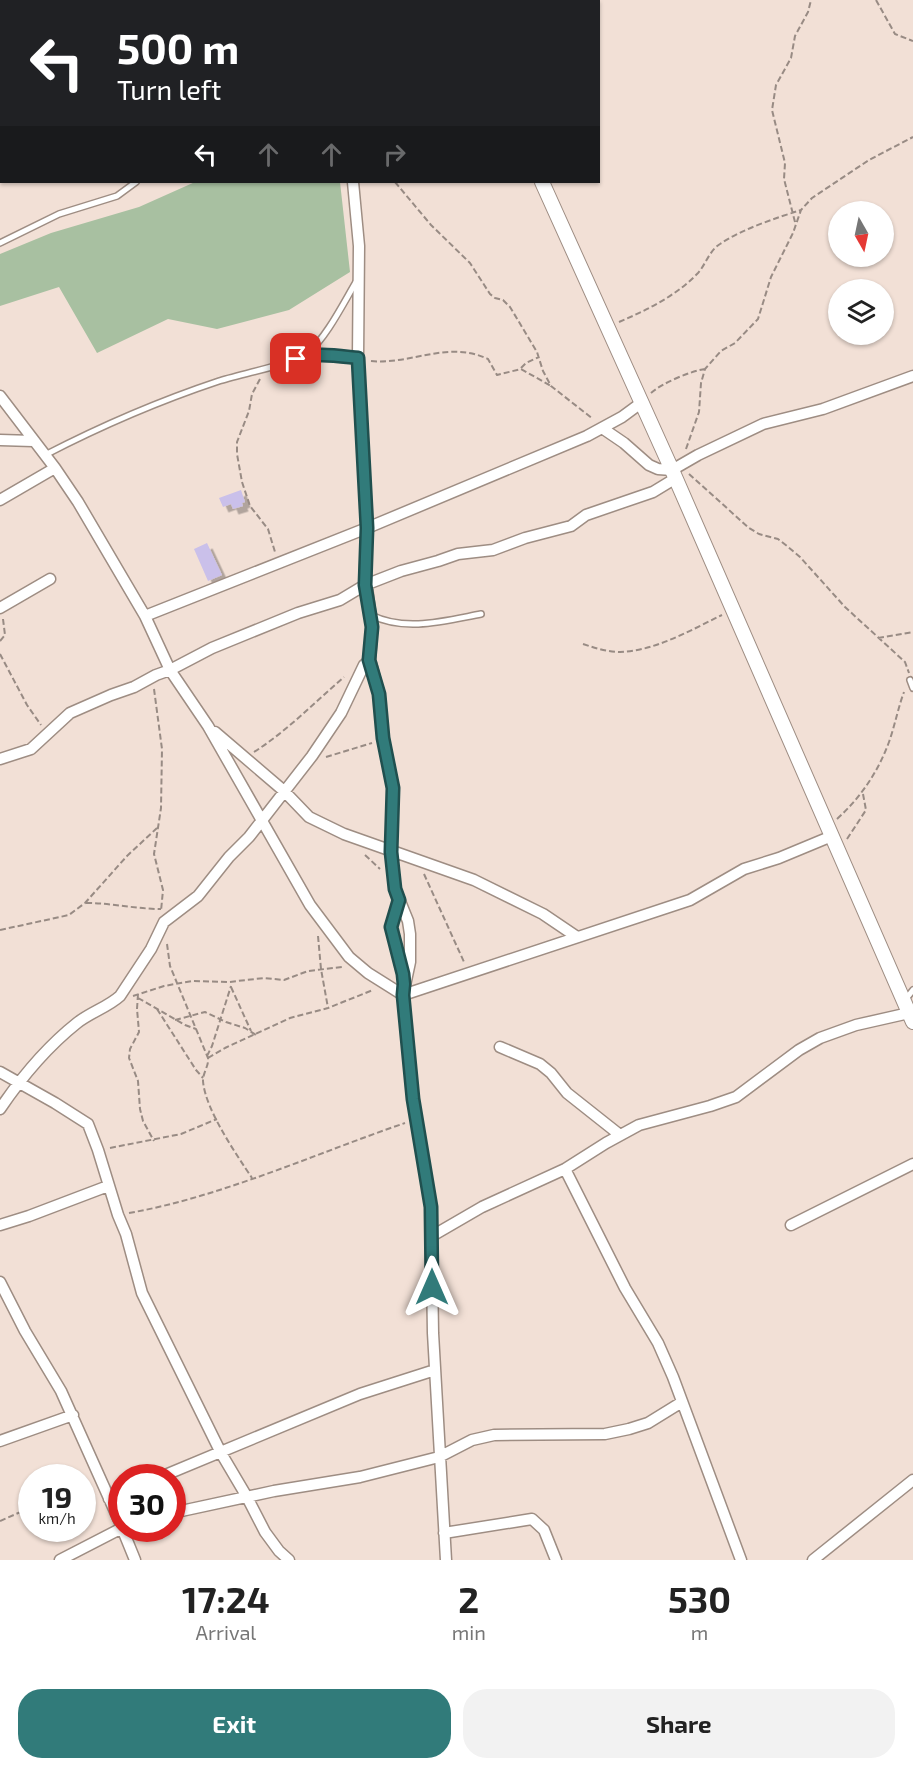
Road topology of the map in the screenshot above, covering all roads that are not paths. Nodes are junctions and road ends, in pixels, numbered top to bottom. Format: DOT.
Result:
graph roads {
  1 [pos="135,183"];
  2 [pos="353,183"];
  3 [pos="542,183"];
  4 [pos="0,243"];
  5 [pos="358,278"];
  6 [pos="305,356"];
  7 [pos="358,358"];
  8 [pos="913,376"];
  9 [pos="0,396"];
  10 [pos="641,403"];
  11 [pos="602,428"];
  12 [pos="0,440"];
  13 [pos="33,441"];
  14 [pos="45,455"];
  15 [pos="55,468"];
  16 [pos="676,471"];
  17 [pos="0,500"];
  18 [pos="367,528"];
  19 [pos="50,579"];
  20 [pos="365,585"];
  21 [pos="5,605"];
  22 [pos="481,614"];
  23 [pos="371,615"];
  24 [pos="146,616"];
  25 [pos="369,660"];
  26 [pos="170,669"];
  27 [pos="910,680"];
  28 [pos="913,688"];
  29 [pos="208,726"];
  30 [pos="0,759"];
  31 [pos="284,791"];
  32 [pos="261,820"];
  33 [pos="830,831"];
  34 [pos="391,852"];
  35 [pos="399,900"];
  36 [pos="577,937"];
  37 [pos="404,990"];
  38 [pos="910,1006"];
  39 [pos="500,1047"];
  40 [pos="0,1072"];
  41 [pos="19,1083"];
  42 [pos="0,1109"];
  43 [pos="620,1135"];
  44 [pos="913,1164"];
  45 [pos="565,1169"];
  46 [pos="108,1186"];
  47 [pos="0,1225"];
  48 [pos="791,1225"];
  49 [pos="432,1236"];
  50 [pos="0,1282"];
  51 [pos="435,1370"];
  52 [pos="682,1402"];
  53 [pos="73,1416"];
  54 [pos="0,1441"];
  55 [pos="221,1453"];
  56 [pos="439,1457"];
  57 [pos="186,1467"];
  58 [pos="913,1480"];
  59 [pos="108,1497"];
  60 [pos="247,1497"];
  61 [pos="186,1510"];
  62 [pos="444,1533"];
  63 [pos="108,1535"];
  64 [pos="128,1542"];
  65 [pos="60,1560"];
  66 [pos="135,1560"];
  67 [pos="289,1560"];
  68 [pos="446,1560"];
  69 [pos="555,1560"];
  70 [pos="741,1560"];
  71 [pos="813,1560"];
  1 -- 4 [label="lane"];
  2 -- 5 [label="street"];
  3 -- 10 [label="street"];
  5 -- 6 [label="lane"];
  5 -- 7 [label="street"];
  6 -- 7 [label="lane"];
  6 -- 14 [label="lane"];
  7 -- 18 [label="street"];
  8 -- 16 [label="street"];
  9 -- 13 [label="street"];
  10 -- 11 [label="street"];
  10 -- 16 [label="street"];
  11 -- 16 [label="street"];
  11 -- 18 [label="street"];
  12 -- 13 [label="street"];
  13 -- 14 [label="street"];
  14 -- 15 [label="street"];
  15 -- 17 [label="street"];
  15 -- 24 [label="street"];
  16 -- 20 [label="street"];
  16 -- 33 [label="street"];
  18 -- 20 [label="street"];
  18 -- 24 [label="street"];
  19 -- 21 [label="street"];
  20 -- 23 [label="street"];
  20 -- 26 [label="street"];
  22 -- 23 [label="lane"];
  23 -- 25 [label="street"];
  24 -- 26 [label="street"];
  25 -- 31 [label="street"];
  25 -- 34 [label="street"];
  26 -- 29 [label="street"];
  26 -- 30 [label="street"];
  27 -- 28 [label="lane"];
  29 -- 31 [label="street"];
  29 -- 32 [label="street"];
  31 -- 32 [label="street"];
  31 -- 34 [label="street"];
  32 -- 37 [label="street"];
  32 -- 41 [label="street"];
  33 -- 36 [label="street"];
  33 -- 38 [label="street"];
  34 -- 35 [label="street"];
  34 -- 36 [label="street"];
  35 -- 37 [label="street"];
  35 -- 37 [label="street"];
  36 -- 37 [label="street"];
  37 -- 49 [label="street"];
  38 -- 43 [label="street"];
  39 -- 43 [label="street"];
  40 -- 41 [label="street"];
  41 -- 42 [label="street"];
  41 -- 46 [label="street"];
  43 -- 45 [label="street"];
  44 -- 48 [label="street"];
  45 -- 49 [label="street"];
  45 -- 52 [label="street"];
  46 -- 47 [label="street"];
  46 -- 55 [label="street"];
  49 -- 51 [label="street"];
  50 -- 53 [label="street"];
  51 -- 55 [label="street"];
  51 -- 56 [label="street"];
  52 -- 56 [label="street"];
  52 -- 70 [label="street"];
  53 -- 54 [label="street"];
  53 -- 59 [label="street"];
  55 -- 57 [label="street"];
  55 -- 60 [label="street"];
  56 -- 60 [label="street"];
  56 -- 62 [label="street"];
  58 -- 71 [label="street"];
  60 -- 61 [label="street"];
  60 -- 67 [label="street"];
  62 -- 68 [label="street"];
  62 -- 69 [label="street"];
  63 -- 65 [label="street"];
  64 -- 66 [label="street"];
}
